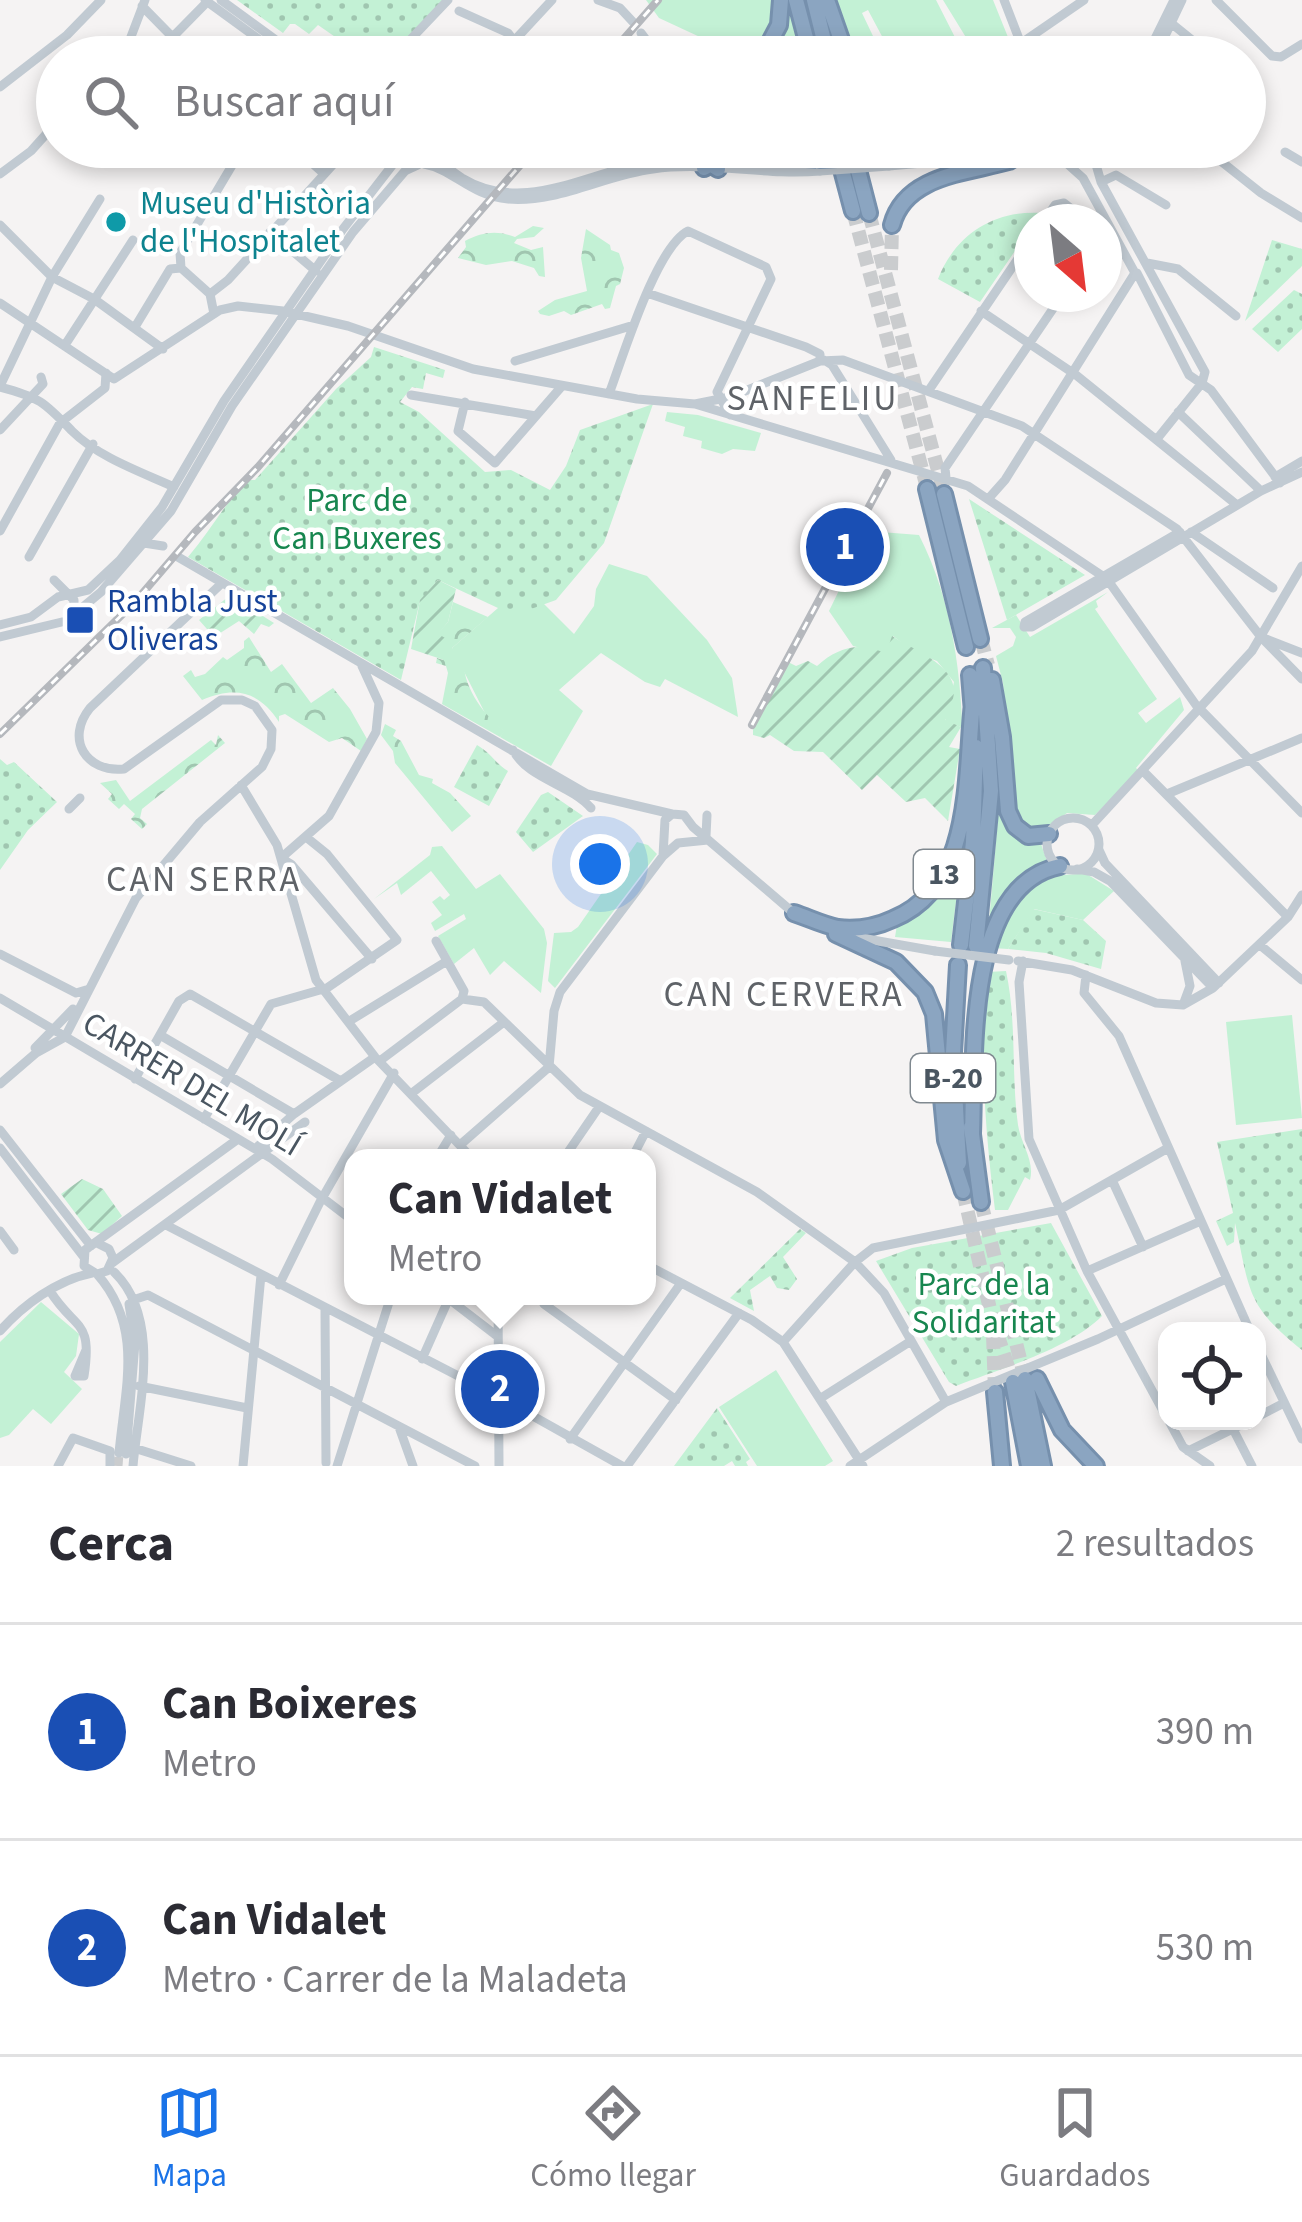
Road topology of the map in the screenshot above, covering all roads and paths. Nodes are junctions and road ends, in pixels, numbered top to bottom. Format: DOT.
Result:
graph roads {
  1 [pos="101,0"];
  2 [pos="221,0"];
  3 [pos="551,0"];
  4 [pos="598,0"];
  5 [pos="781,0"];
  6 [pos="796,0"];
  7 [pos="814,0"];
  8 [pos="826,0"];
  9 [pos="1004,0"];
  10 [pos="1084,0"];
  11 [pos="1178,0"];
  12 [pos="1216,0"];
  13 [pos="206,1"];
  14 [pos="143,3"];
  15 [pos="446,3"];
  16 [pos="459,11"];
  17 [pos="633,22"];
  18 [pos="1172,23"];
  19 [pos="641,33"];
  20 [pos="66,36"];
  21 [pos="131,36"];
  22 [pos="170,36"];
  23 [pos="174,36"];
  24 [pos="254,36"];
  25 [pos="268,36"];
  26 [pos="414,36"];
  27 [pos="510,36"];
  28 [pos="519,36"];
  29 [pos="643,36"];
  30 [pos="773,36"];
  31 [pos="805,36"];
  32 [pos="823,36"];
  33 [pos="839,36"];
  34 [pos="1017,36"];
  35 [pos="1032,36"];
  36 [pos="1160,36"];
  37 [pos="1164,36"];
  38 [pos="1188,36"];
  39 [pos="1252,36"];
  40 [pos="1302,44"];
  41 [pos="1266,50"];
  42 [pos="36,59"];
  43 [pos="0,87"];
  44 [pos="36,145"];
  45 [pos="1285,152"];
  46 [pos="1302,162"];
  47 [pos="231,168"];
  48 [pos="318,168"];
  49 [pos="327,168"];
  50 [pos="388,168"];
  51 [pos="411,168"];
  52 [pos="438,168"];
  53 [pos="450,168"];
  54 [pos="629,168"];
  55 [pos="656,168"];
  56 [pos="827,168"];
  57 [pos="843,168"];
  58 [pos="853,168"];
  59 [pos="985,168"];
  60 [pos="1069,168"];
  61 [pos="1096,168"];
  62 [pos="1230,168"];
  63 [pos="621,169"];
  64 [pos="323,172"];
  65 [pos="0,174"];
  66 [pos="1101,182"];
  67 [pos="100,199"];
  68 [pos="1094,204"];
  69 [pos="1166,205"];
  70 [pos="856,210"];
  71 [pos="1302,218"];
  72 [pos="0,225"];
  73 [pos="892,225"];
  74 [pos="270,232"];
  75 [pos="134,240"];
  76 [pos="1122,250"];
  77 [pos="1014,264"];
  78 [pos="1142,267"];
  79 [pos="181,268"];
  80 [pos="316,271"];
  81 [pos="52,277"];
  82 [pos="228,280"];
  83 [pos="647,293"];
  84 [pos="210,294"];
  85 [pos="94,299"];
  86 [pos="1,306"];
  87 [pos="238,306"];
  88 [pos="981,311"];
  89 [pos="1051,312"];
  90 [pos="291,313"];
  91 [pos="214,314"];
  92 [pos="1236,316"];
  93 [pos="29,322"];
  94 [pos="634,325"];
  95 [pos="135,327"];
  96 [pos="748,327"];
  97 [pos="1029,344"];
  98 [pos="65,345"];
  99 [pos="163,350"];
  100 [pos="515,361"];
  101 [pos="822,361"];
  102 [pos="1071,371"];
  103 [pos="106,373"];
  104 [pos="41,376"];
  105 [pos="1202,382"];
  106 [pos="563,386"];
  107 [pos="0,387"];
  108 [pos="928,390"];
  109 [pos="609,394"];
  110 [pos="411,395"];
  111 [pos="32,396"];
  112 [pos="719,399"];
  113 [pos="465,402"];
  114 [pos="695,404"];
  115 [pos="984,412"];
  116 [pos="1178,412"];
  117 [pos="730,415"];
  118 [pos="536,416"];
  119 [pos="64,418"];
  120 [pos="0,430"];
  121 [pos="1034,434"];
  122 [pos="1156,439"];
  123 [pos="93,444"];
  124 [pos="892,461"];
  125 [pos="1302,461"];
  126 [pos="1302,472"];
  127 [pos="1278,480"];
  128 [pos="945,486"];
  129 [pos="174,487"];
  130 [pos="928,489"];
  131 [pos="1262,490"];
  132 [pos="989,498"];
  133 [pos="1237,506"];
  134 [pos="160,526"];
  135 [pos="0,532"];
  136 [pos="1185,534"];
  137 [pos="144,543"];
  138 [pos="29,557"];
  139 [pos="178,557"];
  140 [pos="1302,566"];
  141 [pos="1106,579"];
  142 [pos="58,582"];
  143 [pos="220,584"];
  144 [pos="1273,588"];
  145 [pos="44,592"];
  146 [pos="67,596"];
  147 [pos="48,605"];
  148 [pos="70,619"];
  149 [pos="0,626"];
  150 [pos="0,637"];
  151 [pos="980,637"];
  152 [pos="1261,637"];
  153 [pos="966,647"];
  154 [pos="1302,653"];
  155 [pos="361,663"];
  156 [pos="980,669"];
  157 [pos="1302,679"];
  158 [pos="973,704"];
  159 [pos="1199,709"];
  160 [pos="1302,738"];
  161 [pos="1251,759"];
  162 [pos="1144,772"];
  163 [pos="241,785"];
  164 [pos="1167,794"];
  165 [pos="80,798"];
  166 [pos="69,809"];
  167 [pos="644,809"];
  168 [pos="1302,813"];
  169 [pos="672,814"];
  170 [pos="707,815"];
  171 [pos="1092,825"];
  172 [pos="693,827"];
  173 [pos="663,833"];
  174 [pos="1049,834"];
  175 [pos="305,837"];
  176 [pos="707,838"];
  177 [pos="682,842"];
  178 [pos="1099,850"];
  179 [pos="663,856"];
  180 [pos="281,858"];
  181 [pos="1060,866"];
  182 [pos="1077,869"];
  183 [pos="1302,895"];
  184 [pos="794,913"];
  185 [pos="1288,916"];
  186 [pos="836,934"];
  187 [pos="436,941"];
  188 [pos="1260,945"];
  189 [pos="0,954"];
  190 [pos="1183,956"];
  191 [pos="373,959"];
  192 [pos="447,961"];
  193 [pos="1023,962"];
  194 [pos="1085,975"];
  195 [pos="1097,979"];
  196 [pos="1302,980"];
  197 [pos="1216,986"];
  198 [pos="86,990"];
  199 [pos="323,990"];
  200 [pos="0,998"];
  201 [pos="461,998"];
  202 [pos="1092,1003"];
  203 [pos="1183,1005"];
  204 [pos="63,1022"];
  205 [pos="348,1022"];
  206 [pos="504,1022"];
  207 [pos="53,1031"];
  208 [pos="255,1031"];
  209 [pos="160,1035"];
  210 [pos="64,1037"];
  211 [pos="378,1059"];
  212 [pos="549,1066"];
  213 [pos="394,1073"];
  214 [pos="230,1076"];
  215 [pos="135,1079"];
  216 [pos="0,1081"];
  217 [pos="339,1081"];
  218 [pos="412,1093"];
  219 [pos="599,1106"];
  220 [pos="294,1114"];
  221 [pos="204,1119"];
  222 [pos="305,1122"];
  223 [pos="0,1130"];
  224 [pos="646,1131"];
  225 [pos="972,1133"];
  226 [pos="451,1135"];
  227 [pos="238,1139"];
  228 [pos="460,1145"];
  229 [pos="0,1148"];
  230 [pos="1168,1148"];
  231 [pos="355,1149"];
  232 [pos="442,1149"];
  233 [pos="464,1149"];
  234 [pos="570,1149"];
  235 [pos="637,1149"];
  236 [pos="259,1152"];
  237 [pos="344,1166"];
  238 [pos="1112,1180"];
  239 [pos="322,1199"];
  240 [pos="981,1202"];
  241 [pos="1059,1210"];
  242 [pos="344,1215"];
  243 [pos="1201,1221"];
  244 [pos="166,1225"];
  245 [pos="0,1232"];
  246 [pos="95,1245"];
  247 [pos="1143,1247"];
  248 [pos="14,1250"];
  249 [pos="83,1259"];
  250 [pos="855,1262"];
  251 [pos="112,1267"];
  252 [pos="656,1270"];
  253 [pos="1087,1271"];
  254 [pos="94,1274"];
  255 [pos="261,1275"];
  256 [pos="78,1276"];
  257 [pos="1226,1279"];
  258 [pos="681,1283"];
  259 [pos="279,1285"];
  260 [pos="50,1292"];
  261 [pos="133,1300"];
  262 [pos="389,1305"];
  263 [pos="445,1305"];
  264 [pos="458,1305"];
  265 [pos="498,1305"];
  266 [pos="552,1305"];
  267 [pos="326,1309"];
  268 [pos="739,1313"];
  269 [pos="1246,1322"];
  270 [pos="1118,1330"];
  271 [pos="0,1331"];
  272 [pos="379,1336"];
  273 [pos="497,1336"];
  274 [pos="911,1341"];
  275 [pos="783,1342"];
  276 [pos="254,1351"];
  277 [pos="422,1359"];
  278 [pos="624,1362"];
  279 [pos="1266,1365"];
  280 [pos="82,1367"];
  281 [pos="1025,1380"];
  282 [pos="140,1386"];
  283 [pos="325,1389"];
  284 [pos="1158,1391"];
  285 [pos="995,1392"];
  286 [pos="497,1396"];
  287 [pos="820,1398"];
  288 [pos="676,1400"];
  289 [pos="946,1402"];
  290 [pos="1284,1403"];
  291 [pos="356,1406"];
  292 [pos="248,1408"];
  293 [pos="1266,1412"];
  294 [pos="399,1427"];
  295 [pos="1175,1430"];
  296 [pos="1231,1430"];
  297 [pos="1234,1430"];
  298 [pos="570,1439"];
  299 [pos="1302,1439"];
  300 [pos="1188,1450"];
  301 [pos="123,1452"];
  302 [pos="857,1464"];
  303 [pos="330,1465"];
  304 [pos="58,1466"];
  305 [pos="110,1466"];
  306 [pos="133,1466"];
  307 [pos="191,1466"];
  308 [pos="243,1466"];
  309 [pos="413,1466"];
  310 [pos="475,1466"];
  311 [pos="499,1466"];
  312 [pos="624,1466"];
  313 [pos="1002,1466"];
  314 [pos="1029,1466"];
  315 [pos="1043,1466"];
  316 [pos="1096,1466"];
  317 [pos="1210,1466"];
  318 [pos="1252,1466"];
  1 -- 20 [label="street"];
  2 -- 25 [label="street"];
  3 -- 28 [label="street"];
  4 -- 17 [label="street"];
  5 -- 30 [label="highway"];
  6 -- 31 [label="highway"];
  7 -- 32 [label="highway"];
  8 -- 33 [label="highway"];
  9 -- 34 [label="street"];
  10 -- 35 [label="street"];
  11 -- 18 [label="street"];
  11 -- 36 [label="street"];
  12 -- 39 [label="street"];
  13 -- 23 [label="street"];
  13 -- 24 [label="street"];
  14 -- 21 [label="street"];
  14 -- 22 [label="street"];
  15 -- 26 [label="street"];
  16 -- 27 [label="street"];
  18 -- 37 [label="street"];
  18 -- 38 [label="street"];
  19 -- 29 [label="street"];
  40 -- 41 [label="street"];
  42 -- 43 [label="street"];
  44 -- 65 [label="street"];
  45 -- 46 [label="street"];
  47 -- 79 [label="street"];
  48 -- 64 [label="street"];
  49 -- 64 [label="street"];
  50 -- 80 [label="street"];
  51 -- 90 [label="street"];
  52 -- 55 [label="street"];
  53 -- 63 [label="street"];
  54 -- 63 [label="street"];
  56 -- 70 [label="highway"];
  57 -- 70 [label="highway"];
  58 -- 70 [label="highway"];
  59 -- 73 [label="highway"];
  60 -- 68 [label="street"];
  61 -- 66 [label="street"];
  62 -- 71 [label="street"];
  64 -- 74 [label="street"];
  66 -- 69 [label="street"];
  66 -- 78 [label="street"];
  67 -- 81 [label="street"];
  72 -- 81 [label="street"];
  74 -- 80 [label="street"];
  74 -- 82 [label="street"];
  75 -- 85 [label="street"];
  76 -- 78 [label="street"];
  77 -- 88 [label="street"];
  78 -- 92 [label="street"];
  78 -- 102 [label="street"];
  78 -- 105 [label="street"];
  79 -- 84 [label="street"];
  79 -- 95 [label="street"];
  80 -- 90 [label="street"];
  81 -- 85 [label="street"];
  81 -- 93 [label="street"];
  82 -- 84 [label="street"];
  82 -- 87 [label="street"];
  83 -- 94 [label="street"];
  83 -- 96 [label="street"];
  83 -- 96 [label="street"];
  84 -- 91 [label="street"];
  85 -- 95 [label="street"];
  85 -- 98 [label="street"];
  86 -- 93 [label="street"];
  87 -- 90 [label="street"];
  87 -- 91 [label="street"];
  88 -- 97 [label="street"];
  88 -- 108 [label="street"];
  89 -- 97 [label="street"];
  90 -- 106 [label="street"];
  90 -- 129 [label="street"];
  90 -- 134 [label="street"];
  91 -- 99 [label="street"];
  93 -- 98 [label="street"];
  93 -- 107 [label="street"];
  94 -- 100 [label="street"];
  94 -- 109 [label="street"];
  95 -- 99 [label="street"];
  96 -- 101 [label="street"];
  96 -- 112 [label="street"];
  97 -- 102 [label="street"];
  97 -- 115 [label="street"];
  98 -- 103 [label="street"];
  99 -- 103 [label="street"];
  101 -- 108 [label="street"];
  101 -- 112 [label="street"];
  101 -- 124 [label="street"];
  102 -- 121 [label="street"];
  102 -- 122 [label="street"];
  103 -- 119 [label="street"];
  104 -- 111 [label="street"];
  105 -- 116 [label="street"];
  105 -- 127 [label="street"];
  106 -- 109 [label="street"];
  106 -- 118 [label="street"];
  107 -- 111 [label="street"];
  108 -- 115 [label="street"];
  109 -- 114 [label="street"];
  110 -- 113 [label="street"];
  111 -- 119 [label="street"];
  111 -- 120 [label="street"];
  112 -- 114 [label="street"];
  112 -- 117 [label="street"];
  113 -- 118 [label="street"];
  113 -- 118 [label="street"];
  114 -- 117 [label="street"];
  115 -- 121 [label="street"];
  115 -- 128 [label="street"];
  116 -- 122 [label="street"];
  116 -- 131 [label="street"];
  117 -- 124 [label="street"];
  119 -- 123 [label="street"];
  119 -- 135 [label="street"];
  121 -- 132 [label="street"];
  121 -- 136 [label="street"];
  122 -- 133 [label="street"];
  123 -- 129 [label="street"];
  123 -- 138 [label="street"];
  124 -- 128 [label="street"];
  125 -- 127 [label="street"];
  126 -- 127 [label="street"];
  127 -- 131 [label="street"];
  128 -- 132 [label="street"];
  128 -- 151 [label="highway"];
  129 -- 146 [label="street"];
  130 -- 153 [label="highway"];
  131 -- 133 [label="street"];
  132 -- 141 [label="street"];
  133 -- 136 [label="street"];
  134 -- 137 [label="street"];
  134 -- 137 [label="street"];
  136 -- 141 [label="street"];
  136 -- 144 [label="street"];
  136 -- 152 [label="street"];
  137 -- 148 [label="street"];
  139 -- 143 [label="street"];
  140 -- 152 [label="street"];
  141 -- 141 [label="street"];
  141 -- 159 [label="street"];
  142 -- 146 [label="street"];
  143 -- 155 [label="street"];
  143 -- 163 [label="street"];
  145 -- 147 [label="street"];
  146 -- 147 [label="street"];
  146 -- 148 [label="street"];
  147 -- 148 [label="street"];
  147 -- 149 [label="street"];
  148 -- 150 [label="street"];
  152 -- 154 [label="street"];
  152 -- 157 [label="street"];
  152 -- 159 [label="street"];
  155 -- 167 [label="street"];
  155 -- 175 [label="street"];
  156 -- 158 [label="highway"];
  156 -- 158 [label="highway"];
  156 -- 174 [label="highway"];
  158 -- 184 [label="highway, 13"];
  159 -- 161 [label="street"];
  159 -- 162 [label="street"];
  160 -- 161 [label="street"];
  161 -- 164 [label="street"];
  161 -- 168 [label="street"];
  162 -- 164 [label="street"];
  162 -- 171 [label="street"];
  163 -- 180 [label="street"];
  163 -- 198 [label="street"];
  164 -- 185 [label="street"];
  165 -- 166 [label="street"];
  167 -- 169 [label="street"];
  167 -- 173 [label="street"];
  169 -- 172 [label="street"];
  169 -- 173 [label="street"];
  170 -- 176 [label="street"];
  171 -- 174 [label="street"];
  171 -- 178 [label="street"];
  172 -- 176 [label="street"];
  172 -- 177 [label="street"];
  173 -- 177 [label="street"];
  173 -- 179 [label="street"];
  174 -- 181 [label="street"];
  175 -- 180 [label="street"];
  175 -- 191 [label="street"];
  176 -- 177 [label="street"];
  176 -- 184 [label="street"];
  177 -- 179 [label="street"];
  178 -- 182 [label="street"];
  178 -- 197 [label="street"];
  179 -- 212 [label="street"];
  180 -- 191 [label="street"];
  180 -- 199 [label="street"];
  181 -- 182 [label="street"];
  181 -- 225 [label="highway, 13"];
  182 -- 190 [label="street"];
  183 -- 185 [label="street"];
  184 -- 186 [label="street"];
  185 -- 188 [label="street"];
  186 -- 193 [label="street, bridge"];
  186 -- 225 [label="highway, B-20"];
  187 -- 192 [label="street"];
  188 -- 196 [label="street"];
  188 -- 197 [label="street"];
  189 -- 198 [label="street"];
  190 -- 197 [label="street"];
  190 -- 203 [label="street"];
  191 -- 199 [label="street"];
  192 -- 201 [label="street"];
  192 -- 205 [label="street"];
  193 -- 194 [label="street"];
  193 -- 241 [label="street"];
  194 -- 195 [label="street"];
  194 -- 202 [label="street"];
  195 -- 202 [label="street"];
  195 -- 203 [label="street"];
  197 -- 203 [label="street"];
  198 -- 204 [label="street"];
  198 -- 210 [label="street"];
  199 -- 205 [label="street"];
  199 -- 208 [label="street"];
  200 -- 207 [label="street, CARRER DEL MOLÍ"];
  201 -- 206 [label="street"];
  201 -- 211 [label="street"];
  202 -- 230 [label="street"];
  204 -- 207 [label="street"];
  204 -- 210 [label="street"];
  205 -- 211 [label="street"];
  206 -- 212 [label="street"];
  206 -- 218 [label="street"];
  207 -- 210 [label="street, CARRER DEL MOLÍ"];
  207 -- 216 [label="street"];
  208 -- 209 [label="street"];
  208 -- 214 [label="street"];
  208 -- 217 [label="street"];
  209 -- 214 [label="street"];
  209 -- 215 [label="street"];
  210 -- 215 [label="street, CARRER DEL MOLÍ"];
  210 -- 216 [label="street"];
  211 -- 213 [label="street"];
  211 -- 217 [label="street"];
  212 -- 219 [label="street"];
  212 -- 228 [label="street"];
  213 -- 218 [label="street"];
  213 -- 231 [label="street"];
  214 -- 220 [label="street"];
  214 -- 221 [label="street"];
  215 -- 221 [label="street, CARRER DEL MOLÍ"];
  217 -- 220 [label="street"];
  218 -- 226 [label="street"];
  219 -- 224 [label="street"];
  219 -- 234 [label="street"];
  220 -- 236 [label="street"];
  221 -- 227 [label="street, CARRER DEL MOLÍ"];
  222 -- 236 [label="street"];
  223 -- 246 [label="street"];
  224 -- 235 [label="street"];
  224 -- 250 [label="street"];
  225 -- 240 [label="highway, B-20"];
  226 -- 228 [label="street"];
  226 -- 232 [label="street"];
  227 -- 236 [label="street, CARRER DEL MOLÍ"];
  227 -- 246 [label="street"];
  228 -- 233 [label="street"];
  229 -- 249 [label="street"];
  230 -- 238 [label="street"];
  230 -- 243 [label="street"];
  236 -- 239 [label="street, CARRER DEL MOLÍ"];
  236 -- 244 [label="street"];
  237 -- 239 [label="street"];
  238 -- 241 [label="street"];
  238 -- 247 [label="street"];
  239 -- 242 [label="street, CARRER DEL MOLÍ"];
  239 -- 259 [label="street"];
  241 -- 250 [label="street"];
  241 -- 253 [label="street"];
  243 -- 247 [label="street"];
  243 -- 257 [label="street"];
  244 -- 251 [label="street"];
  244 -- 255 [label="street"];
  245 -- 248 [label="street"];
  246 -- 249 [label="street"];
  246 -- 251 [label="street"];
  247 -- 253 [label="street"];
  249 -- 254 [label="street"];
  249 -- 256 [label="street"];
  250 -- 274 [label="street"];
  250 -- 275 [label="street"];
  251 -- 254 [label="street"];
  251 -- 261 [label="street"];
  251 -- 301 [label="street"];
  252 -- 258 [label="street"];
  253 -- 270 [label="street"];
  254 -- 256 [label="street"];
  254 -- 301 [label="street"];
  255 -- 259 [label="street"];
  255 -- 276 [label="street"];
  256 -- 260 [label="street"];
  257 -- 269 [label="street"];
  257 -- 270 [label="street"];
  258 -- 268 [label="street"];
  258 -- 278 [label="street"];
  259 -- 267 [label="street"];
  260 -- 271 [label="street"];
  260 -- 280 [label="street"];
  261 -- 276 [label="street"];
  261 -- 282 [label="street"];
  262 -- 272 [label="street"];
  263 -- 277 [label="street"];
  264 -- 273 [label="street"];
  265 -- 273 [label="street"];
  266 -- 278 [label="street"];
  267 -- 272 [label="street"];
  267 -- 283 [label="street"];
  268 -- 275 [label="street"];
  268 -- 288 [label="street"];
  270 -- 284 [label="street"];
  270 -- 289 [label="street"];
  272 -- 277 [label="street"];
  272 -- 291 [label="street"];
  273 -- 286 [label="street"];
  274 -- 287 [label="street"];
  274 -- 289 [label="street"];
  275 -- 287 [label="street"];
  276 -- 283 [label="street"];
  276 -- 292 [label="street"];
  277 -- 286 [label="street"];
  278 -- 288 [label="street"];
  278 -- 298 [label="street"];
  279 -- 290 [label="street"];
  281 -- 314 [label="highway"];
  281 -- 315 [label="highway"];
  281 -- 316 [label="highway"];
  282 -- 292 [label="street"];
  282 -- 301 [label="street"];
  283 -- 291 [label="street"];
  283 -- 303 [label="street"];
  285 -- 313 [label="highway"];
  286 -- 298 [label="street"];
  286 -- 311 [label="street"];
  287 -- 302 [label="street"];
  288 -- 312 [label="street"];
  289 -- 302 [label="street"];
  290 -- 293 [label="street"];
  290 -- 299 [label="street"];
  291 -- 294 [label="street"];
  291 -- 303 [label="street"];
  292 -- 308 [label="street"];
  294 -- 309 [label="street"];
  294 -- 310 [label="street"];
  295 -- 300 [label="street"];
  296 -- 300 [label="street"];
  297 -- 318 [label="street"];
  298 -- 312 [label="street"];
  300 -- 317 [label="street"];
  301 -- 304 [label="street"];
  301 -- 305 [label="street"];
  301 -- 306 [label="street"];
  301 -- 307 [label="street"];
}
